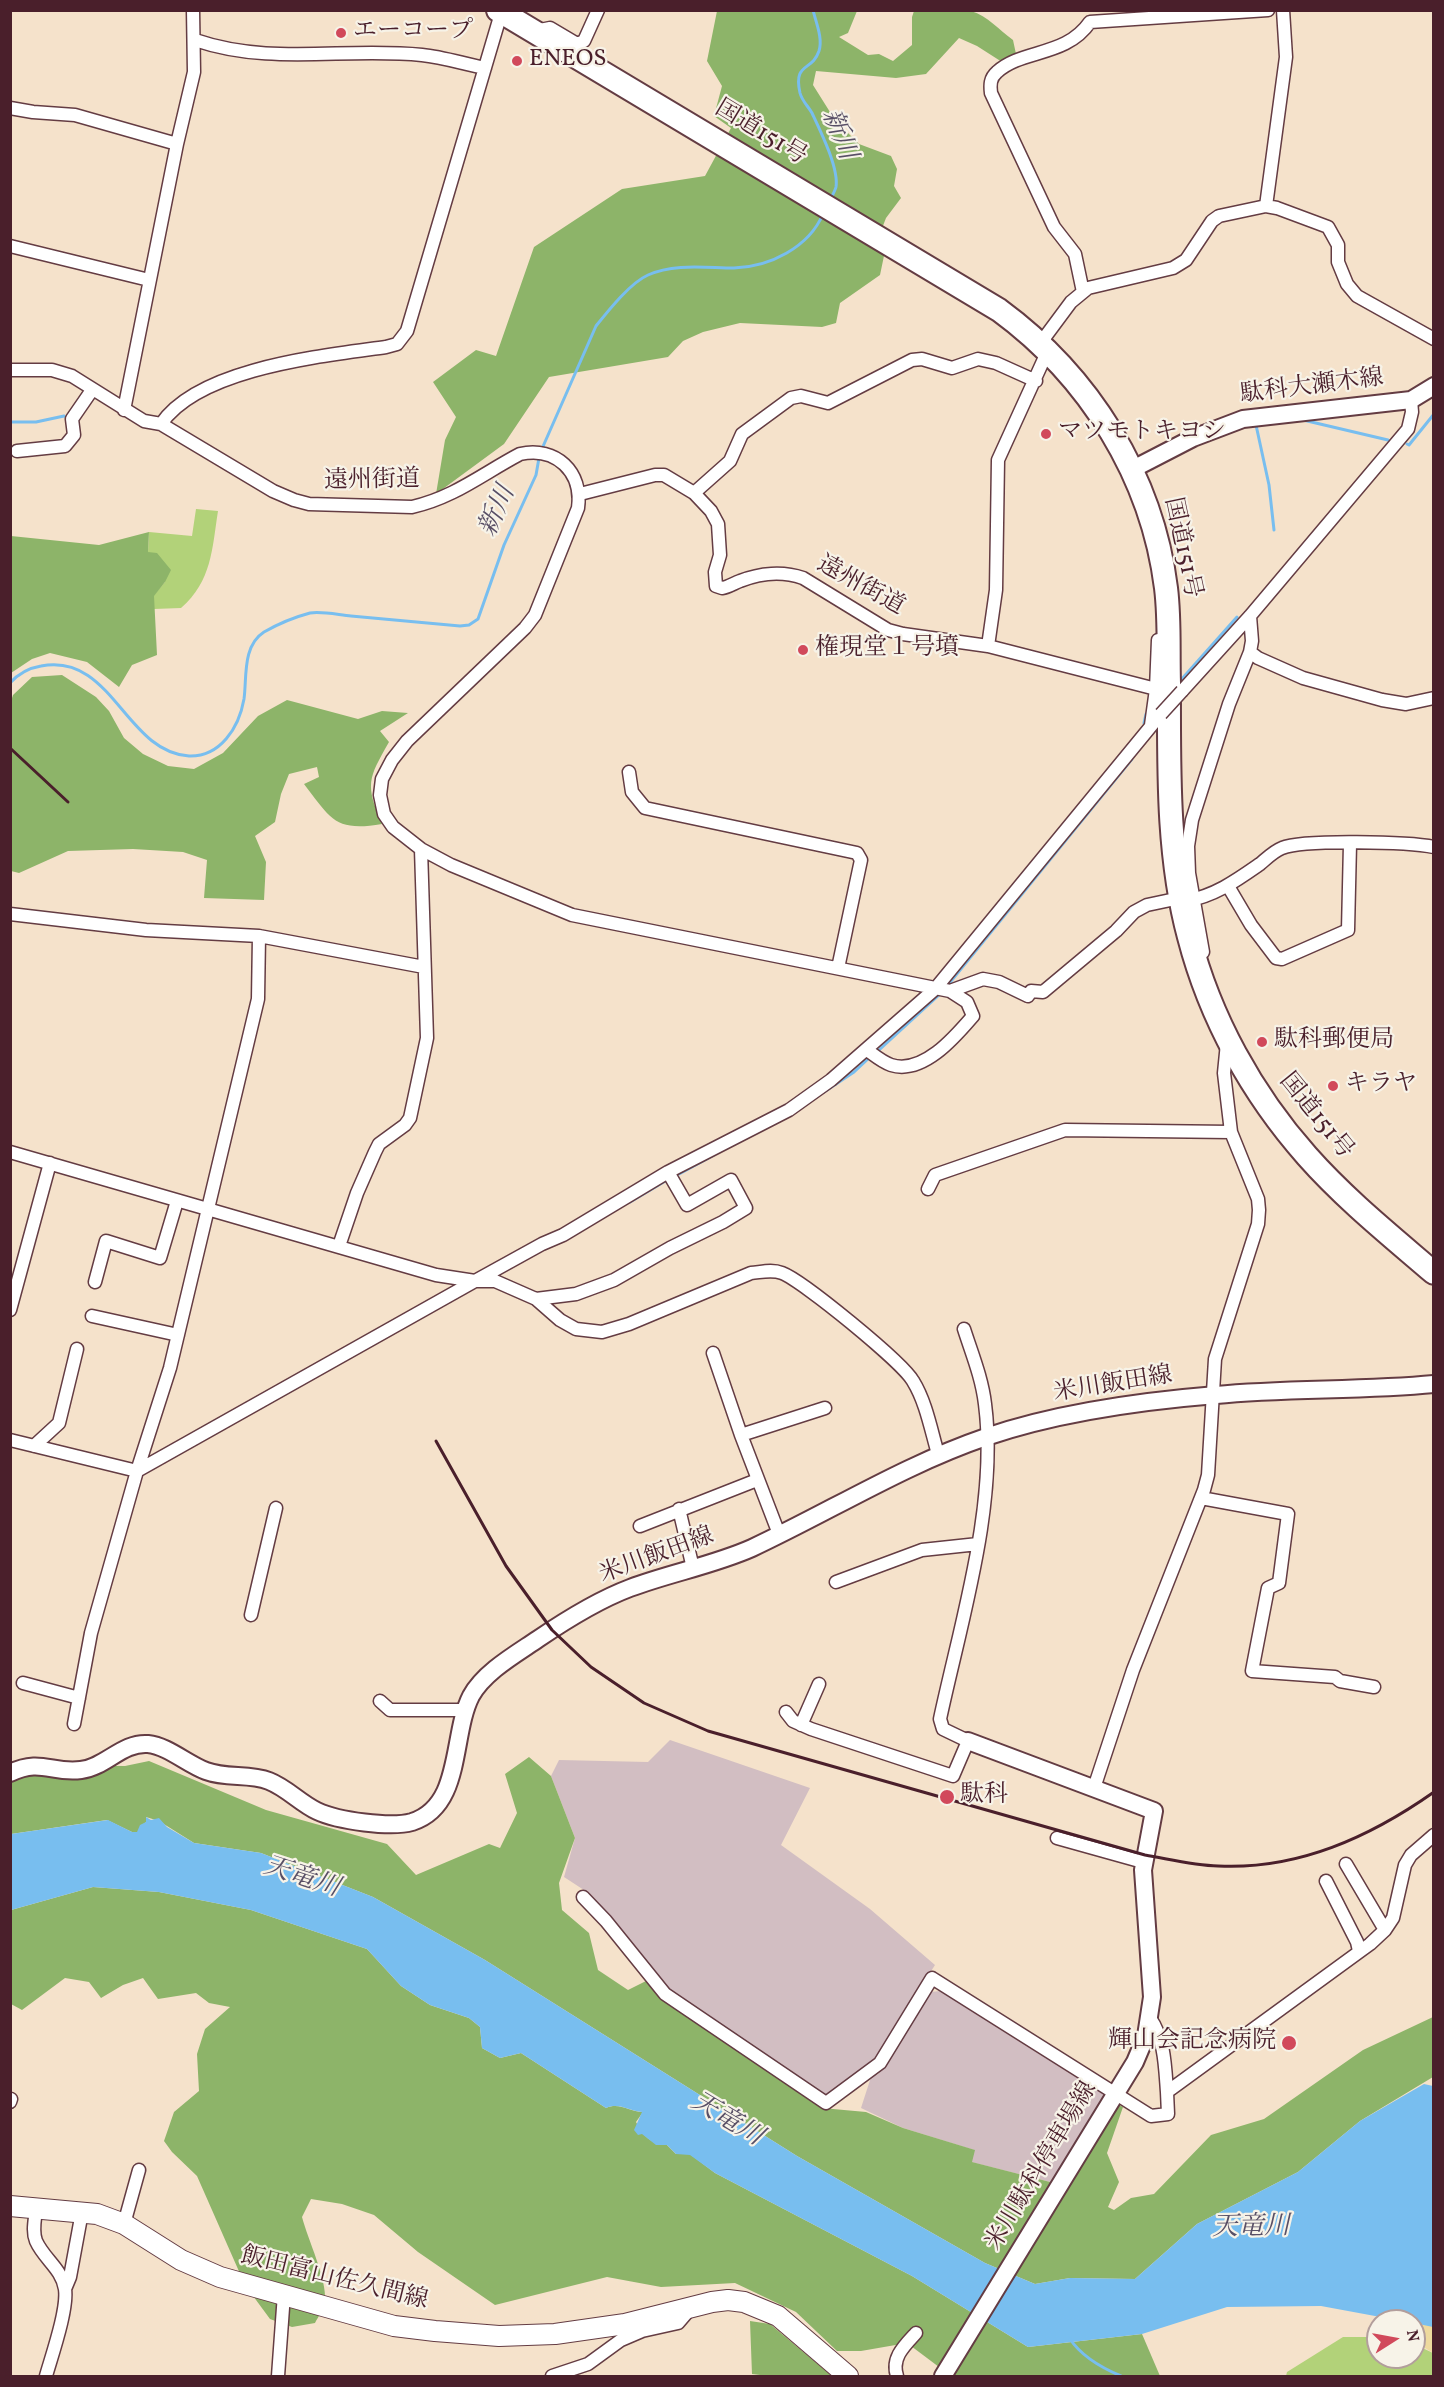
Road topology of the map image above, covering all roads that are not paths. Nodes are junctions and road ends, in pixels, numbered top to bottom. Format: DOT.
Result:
graph roads {
  1 [pos="193,10"];
  2 [pos="598,10"];
  3 [pos="1268,10"];
  4 [pos="1283,10"];
  5 [pos="501,11"];
  6 [pos="535,31"];
  7 [pos="195,40"];
  8 [pos="485,68"];
  9 [pos="10,108"];
  10 [pos="177,144"];
  11 [pos="1266,206"];
  12 [pos="10,246"];
  13 [pos="149,280"];
  14 [pos="1083,292"];
  15 [pos="1434,339"];
  16 [pos="1045,346"];
  17 [pos="10,370"];
  18 [pos="1036,381"];
  19 [pos="1434,386"];
  20 [pos="92,390"];
  21 [pos="1411,400"];
  22 [pos="124,410"];
  23 [pos="161,424"];
  24 [pos="17,451"];
  25 [pos="1131,470"];
  26 [pos="693,493"];
  27 [pos="580,494"];
  28 [pos="1250,616"];
  29 [pos="1168,620"];
  30 [pos="988,646"];
  31 [pos="1250,652"];
  32 [pos="1156,688"];
  33 [pos="1434,698"];
  34 [pos="1151,726"];
  35 [pos="629,772"];
  36 [pos="1350,844"];
  37 [pos="1434,847"];
  38 [pos="421,849"];
  39 [pos="1228,886"];
  40 [pos="1185,900"];
  41 [pos="10,914"];
  42 [pos="259,936"];
  43 [pos="424,967"];
  44 [pos="838,968"];
  45 [pos="935,989"];
  46 [pos="950,991"];
  47 [pos="1228,1040"];
  48 [pos="867,1050"];
  49 [pos="1231,1132"];
  50 [pos="10,1152"];
  51 [pos="50,1163"];
  52 [pos="668,1172"];
  53 [pos="928,1189"];
  54 [pos="177,1201"];
  55 [pos="208,1209"];
  56 [pos="339,1246"];
  57 [pos="1434,1273"];
  58 [pos="475,1281"];
  59 [pos="95,1282"];
  60 [pos="536,1299"];
  61 [pos="10,1310"];
  62 [pos="92,1316"];
  63 [pos="964,1329"];
  64 [pos="178,1335"];
  65 [pos="77,1349"];
  66 [pos="713,1353"];
  67 [pos="1434,1384"];
  68 [pos="1214,1395"];
  69 [pos="825,1408"];
  70 [pos="741,1436"];
  71 [pos="988,1436"];
  72 [pos="10,1440"];
  73 [pos="34,1446"];
  74 [pos="938,1454"];
  75 [pos="137,1471"];
  76 [pos="757,1480"];
  77 [pos="1201,1498"];
  78 [pos="276,1508"];
  79 [pos="679,1509"];
  80 [pos="640,1526"];
  81 [pos="779,1534"];
  82 [pos="978,1544"];
  83 [pos="693,1568"];
  84 [pos="836,1582"];
  85 [pos="251,1615"];
  86 [pos="23,1683"];
  87 [pos="819,1684"];
  88 [pos="1374,1687"];
  89 [pos="79,1698"];
  90 [pos="380,1701"];
  91 [pos="466,1710"];
  92 [pos="786,1712"];
  93 [pos="74,1724"];
  94 [pos="801,1725"];
  95 [pos="969,1741"];
  96 [pos="10,1773"];
  97 [pos="1094,1788"];
  98 [pos="1434,1835"];
  99 [pos="1057,1838"];
  100 [pos="1143,1862"];
  101 [pos="1346,1864"];
  102 [pos="1326,1881"];
  103 [pos="583,1897"];
  104 [pos="1385,1930"];
  105 [pos="1359,1951"];
  106 [pos="1150,2018"];
  107 [pos="1167,2092"];
  108 [pos="1115,2094"];
  109 [pos="139,2170"];
  110 [pos="10,2206"];
  111 [pos="36,2209"];
  112 [pos="82,2212"];
  113 [pos="124,2224"];
  114 [pos="65,2289"];
  115 [pos="284,2294"];
  116 [pos="691,2308"];
  117 [pos="915,2333"];
  118 [pos="947,2369"];
  119 [pos="46,2376"];
  120 [pos="278,2376"];
  121 [pos="552,2376"];
  122 [pos="848,2376"];
  123 [pos="897,2376"];
  1 -- 7 [label="street"];
  2 -- 6 [label="street"];
  3 -- 14 [label="street"];
  4 -- 11 [label="street"];
  5 -- 6 [label="highway, 国道151号"];
  5 -- 8 [label="street"];
  6 -- 16 [label="highway, 国道151号"];
  7 -- 8 [label="street"];
  7 -- 10 [label="street"];
  8 -- 23 [label="street"];
  9 -- 10 [label="street"];
  10 -- 13 [label="street"];
  11 -- 14 [label="street"];
  11 -- 15 [label="street"];
  12 -- 13 [label="street"];
  13 -- 22 [label="street"];
  14 -- 16 [label="street"];
  16 -- 18 [label="street"];
  16 -- 25 [label="highway, 国道151号"];
  17 -- 20 [label="street, 遠州街道"];
  18 -- 26 [label="street"];
  18 -- 30 [label="street"];
  19 -- 21 [label="main road, 駄科大瀬木線"];
  20 -- 22 [label="street, 遠州街道"];
  20 -- 24 [label="street"];
  21 -- 25 [label="main road, 駄科大瀬木線"];
  21 -- 28 [label="street"];
  22 -- 23 [label="street, 遠州街道"];
  23 -- 27 [label="street, 遠州街道"];
  25 -- 29 [label="highway, 国道151号"];
  26 -- 27 [label="street, 遠州街道"];
  26 -- 30 [label="street, 遠州街道"];
  27 -- 38 [label="street"];
  28 -- 31 [label="street"];
  28 -- 34 [label="street, bridge"];
  29 -- 32 [label="street"];
  29 -- 40 [label="highway, 国道151号"];
  30 -- 32 [label="street, 遠州街道"];
  31 -- 33 [label="street"];
  31 -- 40 [label="street"];
  32 -- 34 [label="street"];
  34 -- 45 [label="street"];
  35 -- 44 [label="street"];
  36 -- 37 [label="street"];
  36 -- 39 [label="street"];
  36 -- 39 [label="street"];
  38 -- 43 [label="street"];
  38 -- 44 [label="street"];
  39 -- 40 [label="street"];
  40 -- 46 [label="street"];
  40 -- 47 [label="highway, 国道151号"];
  41 -- 42 [label="street"];
  42 -- 43 [label="street"];
  42 -- 55 [label="street"];
  43 -- 56 [label="street"];
  44 -- 45 [label="street"];
  45 -- 46 [label="street"];
  45 -- 48 [label="street"];
  46 -- 48 [label="street"];
  47 -- 49 [label="street"];
  47 -- 57 [label="highway, 国道151号"];
  48 -- 52 [label="street"];
  49 -- 53 [label="street"];
  49 -- 68 [label="street"];
  50 -- 51 [label="street"];
  51 -- 54 [label="street"];
  51 -- 61 [label="street"];
  52 -- 58 [label="street"];
  52 -- 60 [label="street"];
  54 -- 55 [label="street"];
  54 -- 59 [label="street"];
  55 -- 56 [label="street"];
  55 -- 64 [label="street"];
  56 -- 58 [label="street"];
  58 -- 60 [label="street"];
  58 -- 75 [label="street"];
  60 -- 74 [label="street"];
  62 -- 64 [label="street"];
  63 -- 71 [label="street"];
  64 -- 75 [label="street"];
  65 -- 73 [label="street"];
  66 -- 70 [label="street"];
  67 -- 68 [label="main road, 米川飯田線"];
  68 -- 71 [label="main road, 米川飯田線"];
  68 -- 77 [label="street"];
  69 -- 70 [label="street"];
  70 -- 76 [label="street"];
  71 -- 74 [label="main road, 米川飯田線"];
  71 -- 82 [label="street"];
  72 -- 73 [label="street"];
  73 -- 75 [label="street"];
  74 -- 81 [label="main road, 米川飯田線"];
  75 -- 89 [label="street"];
  76 -- 79 [label="street"];
  76 -- 81 [label="street"];
  77 -- 88 [label="street"];
  77 -- 97 [label="street"];
  78 -- 85 [label="street"];
  79 -- 80 [label="street"];
  79 -- 83 [label="street"];
  81 -- 83 [label="main road, 米川飯田線"];
  82 -- 84 [label="street"];
  82 -- 95 [label="street"];
  83 -- 91 [label="main road, 米川飯田線"];
  86 -- 89 [label="street"];
  87 -- 94 [label="street"];
  89 -- 93 [label="street"];
  90 -- 91 [label="street"];
  91 -- 96 [label="main road, 米川飯田線"];
  92 -- 94 [label="street"];
  94 -- 95 [label="street"];
  95 -- 97 [label="main road, 米川駄科停車場線"];
  97 -- 100 [label="main road, 米川駄科停車場線"];
  98 -- 104 [label="street"];
  99 -- 100 [label="street"];
  100 -- 106 [label="main road, 米川駄科停車場線"];
  101 -- 104 [label="street"];
  102 -- 105 [label="street"];
  103 -- 108 [label="street"];
  104 -- 105 [label="street"];
  105 -- 107 [label="street"];
  106 -- 107 [label="street"];
  106 -- 108 [label="main road, 米川駄科停車場線"];
  107 -- 108 [label="street"];
  108 -- 118 [label="main road, 米川駄科停車場線"];
  109 -- 113 [label="street"];
  110 -- 111 [label="main road, 飯田富山佐久間線"];
  111 -- 112 [label="main road, 飯田富山佐久間線"];
  111 -- 114 [label="street"];
  112 -- 113 [label="main road, 飯田富山佐久間線"];
  112 -- 114 [label="street"];
  113 -- 115 [label="main road, 飯田富山佐久間線"];
  114 -- 119 [label="street"];
  115 -- 116 [label="main road, 飯田富山佐久間線"];
  115 -- 120 [label="street"];
  116 -- 121 [label="street"];
  116 -- 122 [label="main road, 飯田富山佐久間線"];
  117 -- 123 [label="street"];
}
